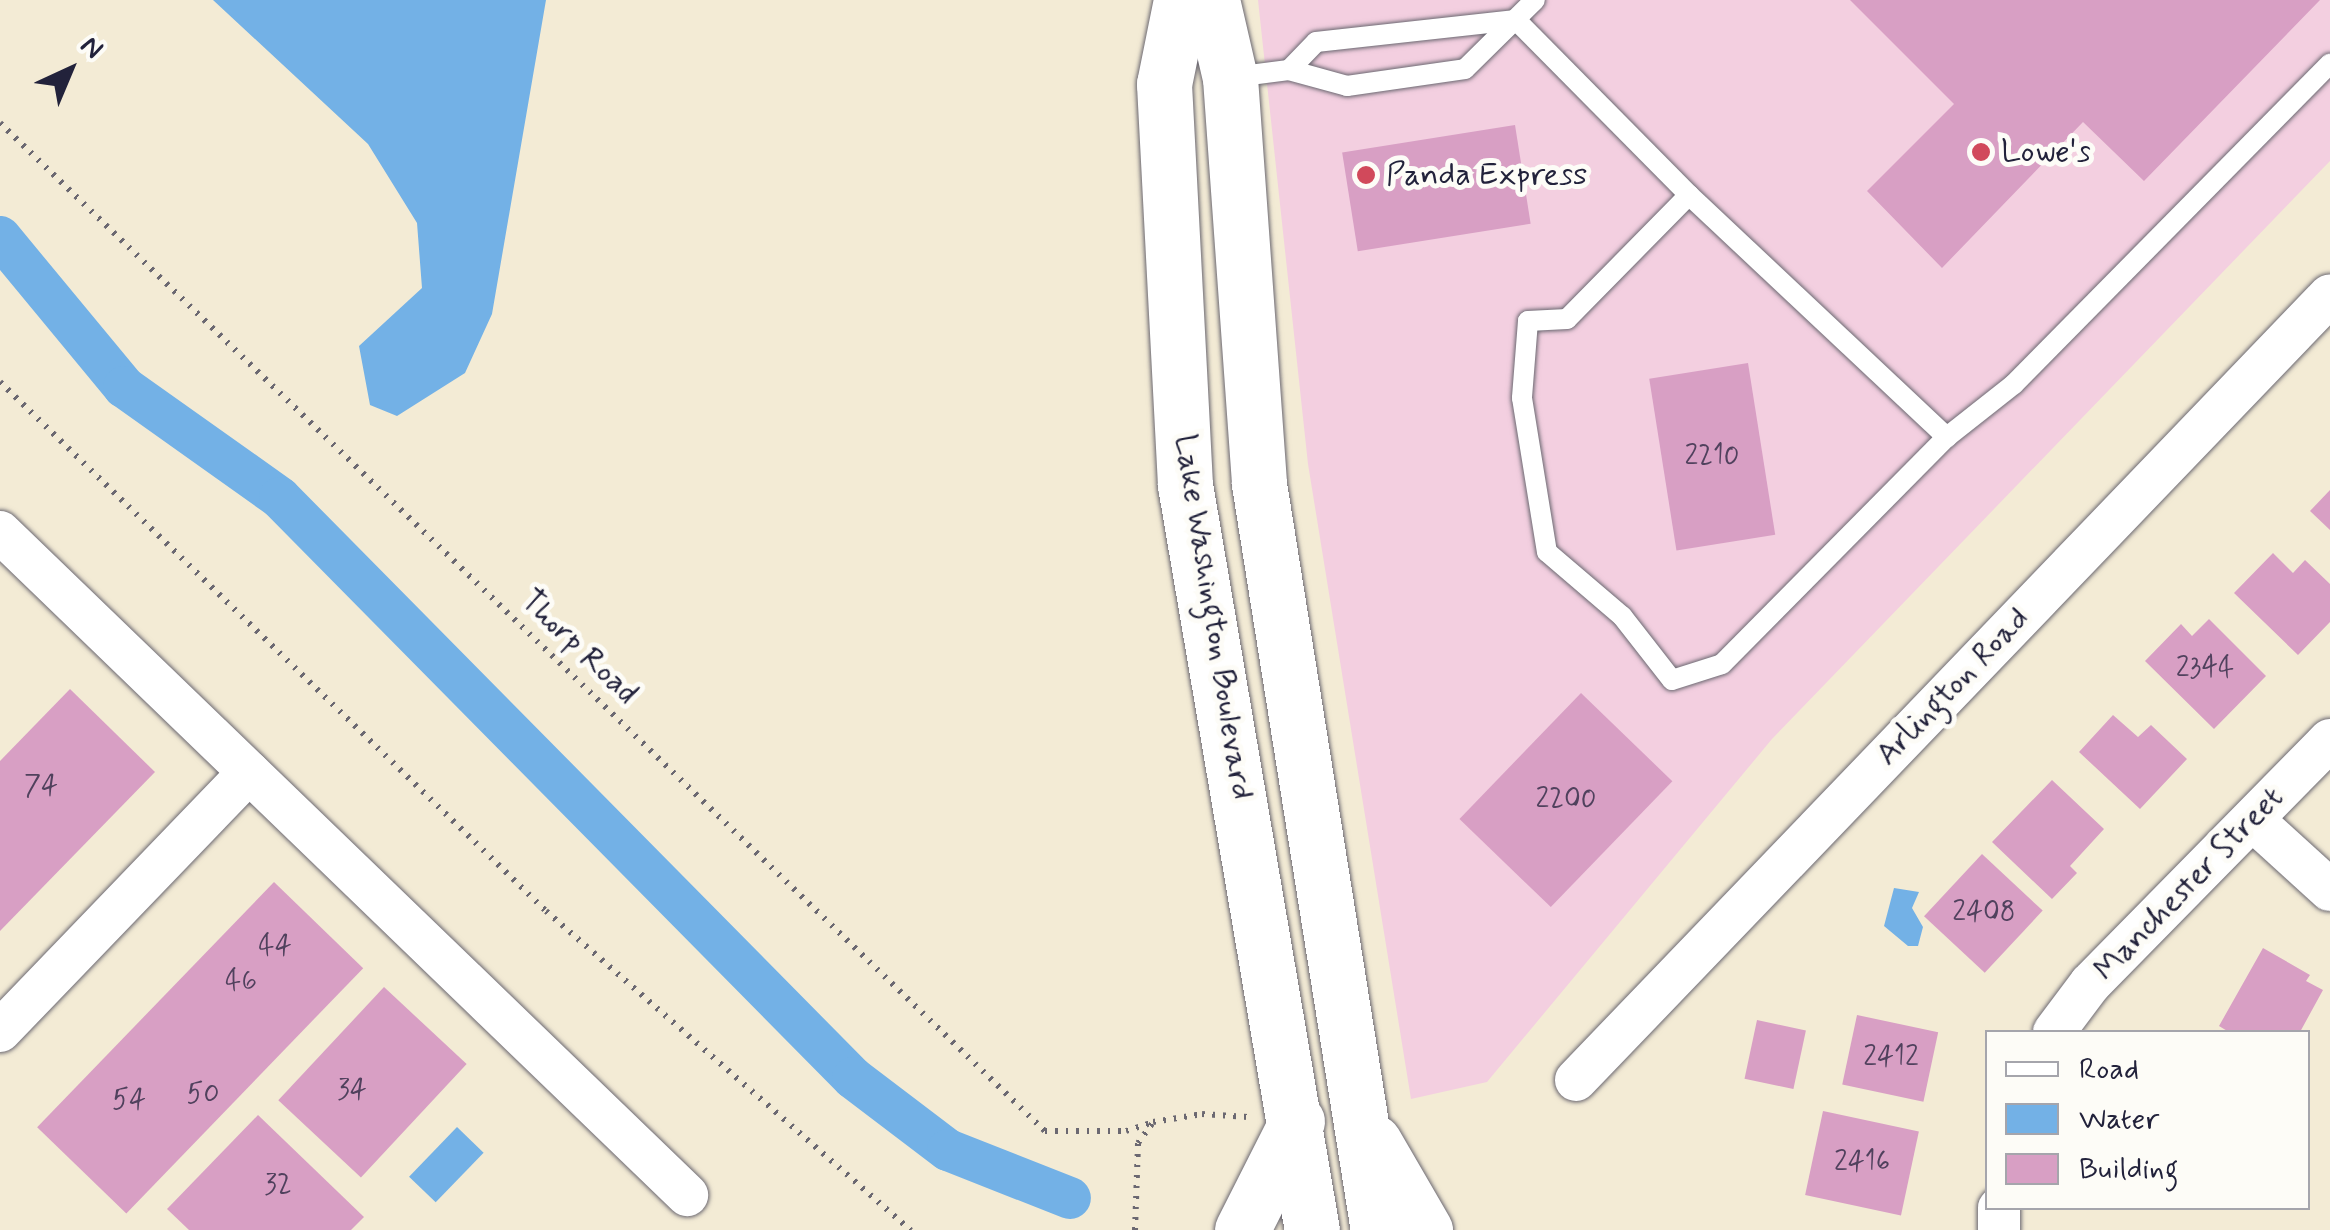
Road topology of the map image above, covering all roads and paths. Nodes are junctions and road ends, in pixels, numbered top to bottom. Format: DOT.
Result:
graph roads {
  1 [pos="1180,0"];
  2 [pos="1212,0"];
  3 [pos="1535,0"];
  4 [pos="1516,20"];
  5 [pos="2330,64"];
  6 [pos="1289,70"];
  7 [pos="1230,78"];
  8 [pos="0,123"];
  9 [pos="1689,195"];
  10 [pos="2330,294"];
  11 [pos="0,382"];
  12 [pos="1947,437"];
  13 [pos="0,532"];
  14 [pos="2330,740"];
  15 [pos="249,772"];
  16 [pos="2253,820"];
  17 [pos="2330,890"];
  18 [pos="2056,1030"];
  19 [pos="0,1031"];
  20 [pos="1576,1080"];
  21 [pos="1297,1121"];
  22 [pos="1153,1122"];
  23 [pos="1361,1123"];
  24 [pos="687,1195"];
  25 [pos="910,1230"];
  26 [pos="1135,1230"];
  27 [pos="1242,1230"];
  28 [pos="1312,1230"];
  29 [pos="1378,1230"];
  30 [pos="1425,1230"];
  1 -- 21 [label="main road, Lake Washington Boulevard"];
  2 -- 7 [label="main road, Lake Washington Boulevard"];
  3 -- 4 [label="lane"];
  4 -- 6 [label="lane"];
  4 -- 6 [label="lane"];
  4 -- 9 [label="lane"];
  5 -- 12 [label="lane"];
  6 -- 7 [label="lane"];
  7 -- 23 [label="main road, Lake Washington Boulevard"];
  8 -- 22 [label="path, Thorp Road"];
  9 -- 12 [label="lane"];
  9 -- 12 [label="lane"];
  10 -- 20 [label="street, Arlington Road"];
  11 -- 25 [label="path"];
  13 -- 15 [label="street"];
  14 -- 16 [label="street, Manchester Street"];
  15 -- 19 [label="street"];
  15 -- 24 [label="street"];
  16 -- 17 [label="street"];
  16 -- 18 [label="street, Manchester Street"];
  21 -- 22 [label="path, Thorp Road"];
  21 -- 27 [label="main road"];
  21 -- 28 [label="main road, Lake Washington Boulevard"];
  22 -- 26 [label="path"];
  23 -- 29 [label="main road, Lake Washington Boulevard"];
  23 -- 30 [label="main road"];
}
